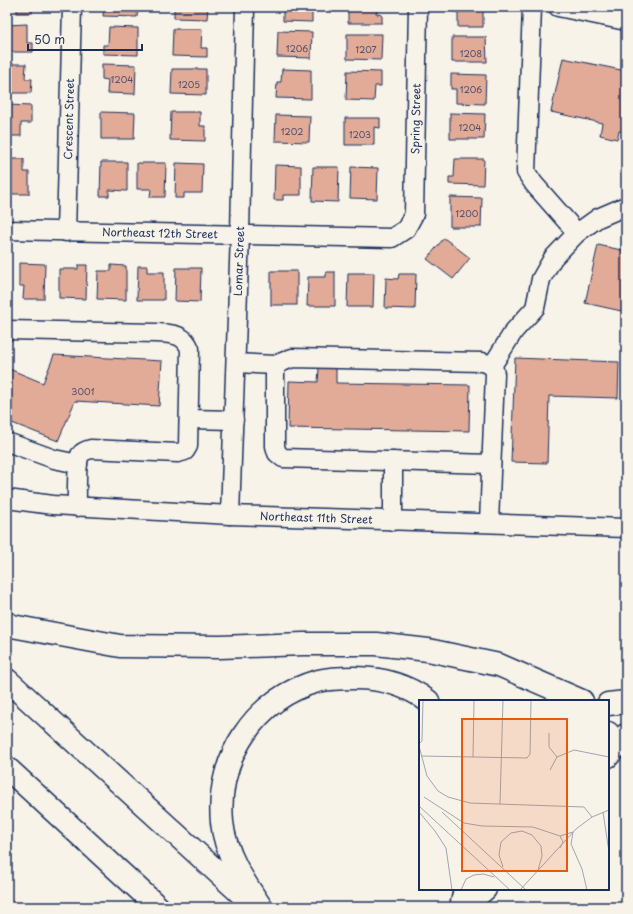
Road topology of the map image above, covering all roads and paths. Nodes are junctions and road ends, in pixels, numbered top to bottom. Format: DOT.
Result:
graph roads {
  1 [pos="72,7"];
  2 [pos="245,7"];
  3 [pos="418,7"];
  4 [pos="532,7"];
  5 [pos="558,7"];
  6 [pos="626,20"];
  7 [pos="626,206"];
  8 [pos="406,229"];
  9 [pos="7,230"];
  10 [pos="66,232"];
  11 [pos="577,233"];
  12 [pos="240,234"];
  13 [pos="7,330"];
  14 [pos="236,364"];
  15 [pos="275,365"];
  16 [pos="492,366"];
  17 [pos="189,419"];
  18 [pos="234,420"];
  19 [pos="7,442"];
  20 [pos="393,461"];
  21 [pos="78,464"];
  22 [pos="492,464"];
  23 [pos="7,499"];
  24 [pos="77,507"];
  25 [pos="230,515"];
  26 [pos="393,521"];
  27 [pos="489,523"];
  28 [pos="626,528"];
  29 [pos="7,623"];
  30 [pos="7,680"];
  31 [pos="426,700"];
  32 [pos="580,700"];
  33 [pos="626,702"];
  34 [pos="609,704"];
  35 [pos="626,735"];
  36 [pos="609,737"];
  37 [pos="609,747"];
  38 [pos="609,755"];
  39 [pos="7,768"];
  40 [pos="465,890"];
  41 [pos="484,890"];
  42 [pos="158,907"];
  43 [pos="256,907"];
  44 [pos="261,907"];
  45 [pos="461,907"];
  46 [pos="464,907"];
  1 -- 10 [label="street, Crescent Street"];
  2 -- 12 [label="street, Lomar Street"];
  3 -- 8 [label="street, Spring Street"];
  4 -- 11 [label="street"];
  5 -- 6 [label="street"];
  7 -- 11 [label="street"];
  8 -- 12 [label="street, Northeast 12th Street"];
  9 -- 10 [label="street, Northeast 12th Street"];
  10 -- 12 [label="street, Northeast 12th Street"];
  11 -- 16 [label="street"];
  12 -- 14 [label="street, Lomar Street"];
  13 -- 17 [label="street"];
  14 -- 15 [label="street"];
  14 -- 18 [label="street, Lomar Street"];
  15 -- 16 [label="street"];
  15 -- 20 [label="street"];
  16 -- 22 [label="street"];
  17 -- 18 [label="street"];
  17 -- 21 [label="street"];
  18 -- 25 [label="street, Lomar Street"];
  19 -- 21 [label="street"];
  20 -- 22 [label="street"];
  20 -- 26 [label="street"];
  21 -- 24 [label="street"];
  22 -- 27 [label="street"];
  23 -- 24 [label="street, Northeast 11th Street"];
  24 -- 25 [label="street, Northeast 11th Street"];
  25 -- 26 [label="street, Northeast 11th Street"];
  26 -- 27 [label="street, Northeast 11th Street"];
  27 -- 28 [label="street, Northeast 11th Street"];
  29 -- 32 [label="main road"];
  30 -- 43 [label="main road"];
  31 -- 44 [label="main road"];
  33 -- 34 [label="main road"];
  35 -- 38 [label="main road"];
  36 -- 37 [label="main road"];
  39 -- 42 [label="main road"];
  40 -- 45 [label="main road"];
  41 -- 46 [label="main road"];
}
